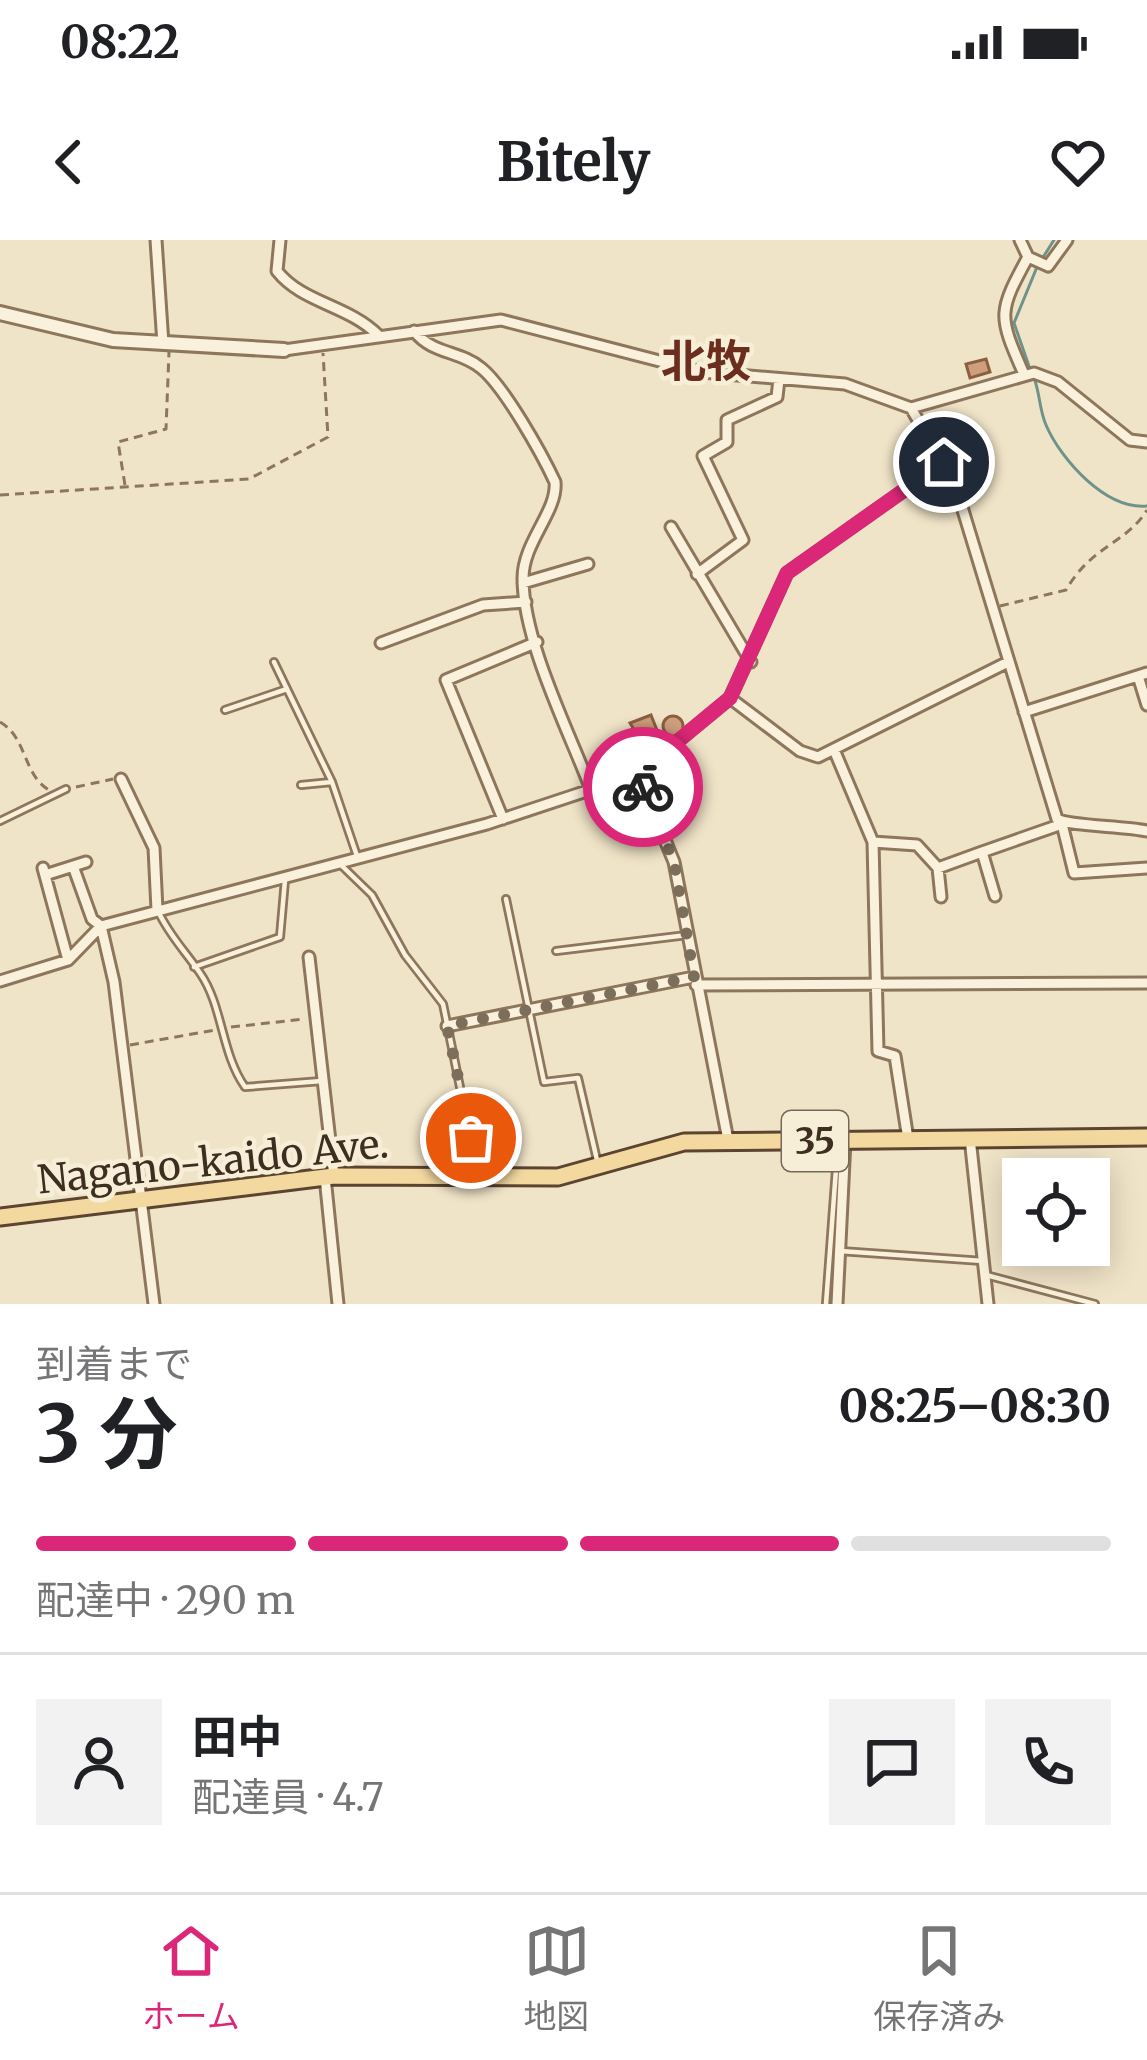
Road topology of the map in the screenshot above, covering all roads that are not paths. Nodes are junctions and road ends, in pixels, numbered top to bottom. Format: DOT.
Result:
graph roads {
  1 [pos="157,240"];
  2 [pos="280,240"];
  3 [pos="1019,240"];
  4 [pos="1067,240"];
  5 [pos="1031,258"];
  6 [pos="0,314"];
  7 [pos="415,331"];
  8 [pos="377,334"];
  9 [pos="166,344"];
  10 [pos="284,350"];
  11 [pos="1027,373"];
  12 [pos="778,380"];
  13 [pos="911,409"];
  14 [pos="1147,442"];
  15 [pos="944,462"];
  16 [pos="670,527"];
  17 [pos="588,564"];
  18 [pos="697,574"];
  19 [pos="523,583"];
  20 [pos="526,602"];
  21 [pos="537,642"];
  22 [pos="381,644"];
  23 [pos="274,662"];
  24 [pos="751,662"];
  25 [pos="1008,662"];
  26 [pos="1143,674"];
  27 [pos="287,689"];
  28 [pos="730,698"];
  29 [pos="1147,705"];
  30 [pos="225,710"];
  31 [pos="1024,712"];
  32 [pos="835,752"];
  33 [pos="638,774"];
  34 [pos="121,779"];
  35 [pos="332,782"];
  36 [pos="301,785"];
  37 [pos="66,789"];
  38 [pos="592,793"];
  39 [pos="503,819"];
  40 [pos="0,821"];
  41 [pos="1062,824"];
  42 [pos="1147,831"];
  43 [pos="873,842"];
  44 [pos="982,852"];
  45 [pos="358,860"];
  46 [pos="86,862"];
  47 [pos="341,865"];
  48 [pos="73,866"];
  49 [pos="938,868"];
  50 [pos="1147,868"];
  51 [pos="286,879"];
  52 [pos="995,896"];
  53 [pos="941,897"];
  54 [pos="506,899"];
  55 [pos="157,910"];
  56 [pos="101,926"];
  57 [pos="687,935"];
  58 [pos="556,952"];
  59 [pos="309,957"];
  60 [pos="68,960"];
  61 [pos="194,967"];
  62 [pos="0,981"];
  63 [pos="695,981"];
  64 [pos="1147,983"];
  65 [pos="879,984"];
  66 [pos="526,1012"];
  67 [pos="447,1026"];
  68 [pos="322,1082"];
  69 [pos="1147,1137"];
  70 [pos="970,1138"];
  71 [pos="908,1139"];
  72 [pos="728,1140"];
  73 [pos="842,1141"];
  74 [pos="598,1166"];
  75 [pos="330,1176"];
  76 [pos="478,1176"];
  77 [pos="142,1200"];
  78 [pos="0,1217"];
  79 [pos="836,1225"];
  80 [pos="840,1251"];
  81 [pos="983,1261"];
  82 [pos="986,1275"];
  83 [pos="833,1282"];
  84 [pos="154,1304"];
  85 [pos="338,1304"];
  86 [pos="826,1304"];
  87 [pos="838,1304"];
  88 [pos="988,1304"];
  89 [pos="1095,1304"];
  1 -- 9 [label="street"];
  2 -- 8 [label="street"];
  3 -- 5 [label="street"];
  4 -- 5 [label="street"];
  5 -- 11 [label="street"];
  6 -- 9 [label="street"];
  7 -- 8 [label="street"];
  7 -- 12 [label="street"];
  7 -- 19 [label="street"];
  8 -- 10 [label="street"];
  9 -- 10 [label="street"];
  11 -- 13 [label="street"];
  11 -- 14 [label="street"];
  12 -- 13 [label="street"];
  12 -- 18 [label="street"];
  13 -- 15 [label="street"];
  15 -- 24 [label="street"];
  15 -- 25 [label="street"];
  16 -- 18 [label="street"];
  17 -- 19 [label="street"];
  18 -- 24 [label="street"];
  19 -- 20 [label="street"];
  20 -- 21 [label="street"];
  20 -- 22 [label="street"];
  21 -- 38 [label="street"];
  21 -- 39 [label="street"];
  23 -- 27 [label="lane"];
  24 -- 28 [label="street"];
  25 -- 31 [label="street"];
  25 -- 32 [label="street"];
  26 -- 29 [label="street"];
  26 -- 31 [label="street"];
  27 -- 30 [label="lane"];
  27 -- 35 [label="lane"];
  28 -- 32 [label="street"];
  28 -- 33 [label="street"];
  31 -- 41 [label="street"];
  32 -- 43 [label="street"];
  33 -- 38 [label="street"];
  33 -- 57 [label="street"];
  34 -- 55 [label="street"];
  35 -- 36 [label="lane"];
  35 -- 45 [label="lane"];
  37 -- 40 [label="lane"];
  38 -- 39 [label="street"];
  39 -- 45 [label="street"];
  41 -- 42 [label="street"];
  41 -- 44 [label="street"];
  41 -- 50 [label="street"];
  43 -- 49 [label="street"];
  43 -- 65 [label="street"];
  44 -- 49 [label="street"];
  44 -- 52 [label="street"];
  45 -- 47 [label="street"];
  46 -- 48 [label="street"];
  47 -- 51 [label="street"];
  47 -- 67 [label="lane"];
  48 -- 56 [label="street"];
  48 -- 60 [label="street"];
  49 -- 53 [label="street"];
  51 -- 55 [label="street"];
  51 -- 61 [label="lane"];
  54 -- 66 [label="lane"];
  55 -- 56 [label="street"];
  55 -- 61 [label="lane"];
  56 -- 60 [label="street"];
  56 -- 77 [label="street"];
  57 -- 58 [label="lane"];
  57 -- 63 [label="street"];
  59 -- 68 [label="street"];
  60 -- 62 [label="street"];
  61 -- 68 [label="lane"];
  63 -- 65 [label="street"];
  63 -- 66 [label="street"];
  63 -- 72 [label="street"];
  64 -- 65 [label="street"];
  65 -- 71 [label="street"];
  66 -- 67 [label="street"];
  66 -- 74 [label="lane"];
  67 -- 76 [label="lane"];
  68 -- 75 [label="street"];
  69 -- 70 [label="main road, Nagano-kaido Ave. / 35"];
  70 -- 71 [label="main road, Nagano-kaido Ave. / 35"];
  70 -- 81 [label="street"];
  71 -- 73 [label="main road, Nagano-kaido Ave. / 35"];
  72 -- 73 [label="main road, Nagano-kaido Ave. / 35"];
  72 -- 74 [label="main road, Nagano-kaido Ave. / 35"];
  73 -- 79 [label="street"];
  74 -- 76 [label="main road, Nagano-kaido Ave. / 35"];
  75 -- 76 [label="main road, Nagano-kaido Ave. / 35"];
  75 -- 77 [label="main road, Nagano-kaido Ave. / 35"];
  75 -- 85 [label="street"];
  77 -- 78 [label="main road, Nagano-kaido Ave. / 35"];
  77 -- 84 [label="street"];
  79 -- 80 [label="street"];
  79 -- 83 [label="lane"];
  80 -- 81 [label="lane"];
  80 -- 83 [label="street"];
  81 -- 82 [label="street"];
  82 -- 88 [label="street"];
  82 -- 89 [label="lane"];
  83 -- 86 [label="lane"];
  83 -- 87 [label="street"];
}
